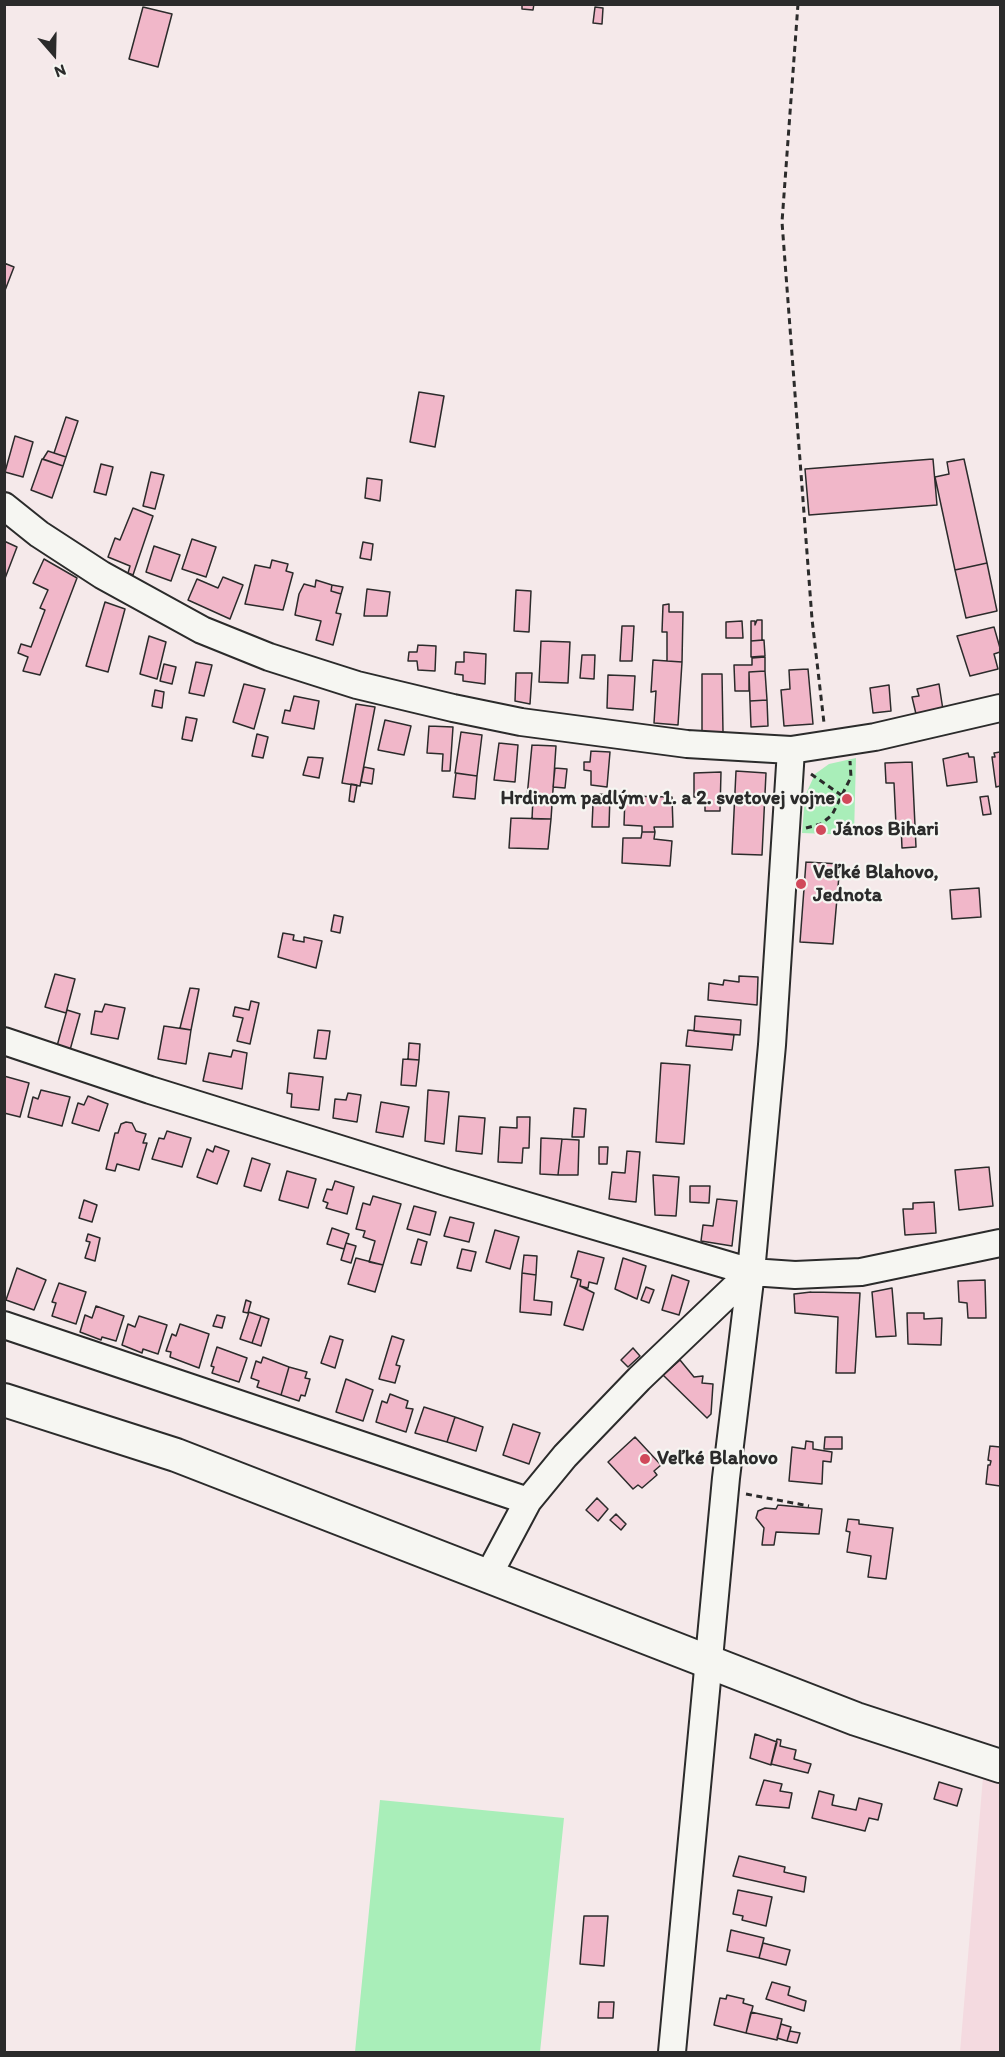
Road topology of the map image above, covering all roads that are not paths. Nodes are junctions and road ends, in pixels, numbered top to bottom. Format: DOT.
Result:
graph roads {
  1 [pos="4,506"];
  2 [pos="1000,708"];
  3 [pos="791,750"];
  4 [pos="4,1041"];
  5 [pos="1000,1243"];
  6 [pos="751,1272"];
  7 [pos="4,1325"];
  8 [pos="4,1400"];
  9 [pos="528,1501"];
  10 [pos="488,1576"];
  11 [pos="710,1662"];
  12 [pos="1000,1766"];
  13 [pos="672,2052"];
  1 -- 3 [label="street"];
  2 -- 3 [label="street"];
  3 -- 6 [label="street"];
  4 -- 6 [label="street"];
  5 -- 6 [label="street"];
  6 -- 9 [label="street"];
  6 -- 11 [label="street"];
  7 -- 9 [label="street"];
  8 -- 10 [label="main road"];
  9 -- 10 [label="street"];
  10 -- 11 [label="main road"];
  11 -- 12 [label="main road"];
  11 -- 13 [label="street"];
}
